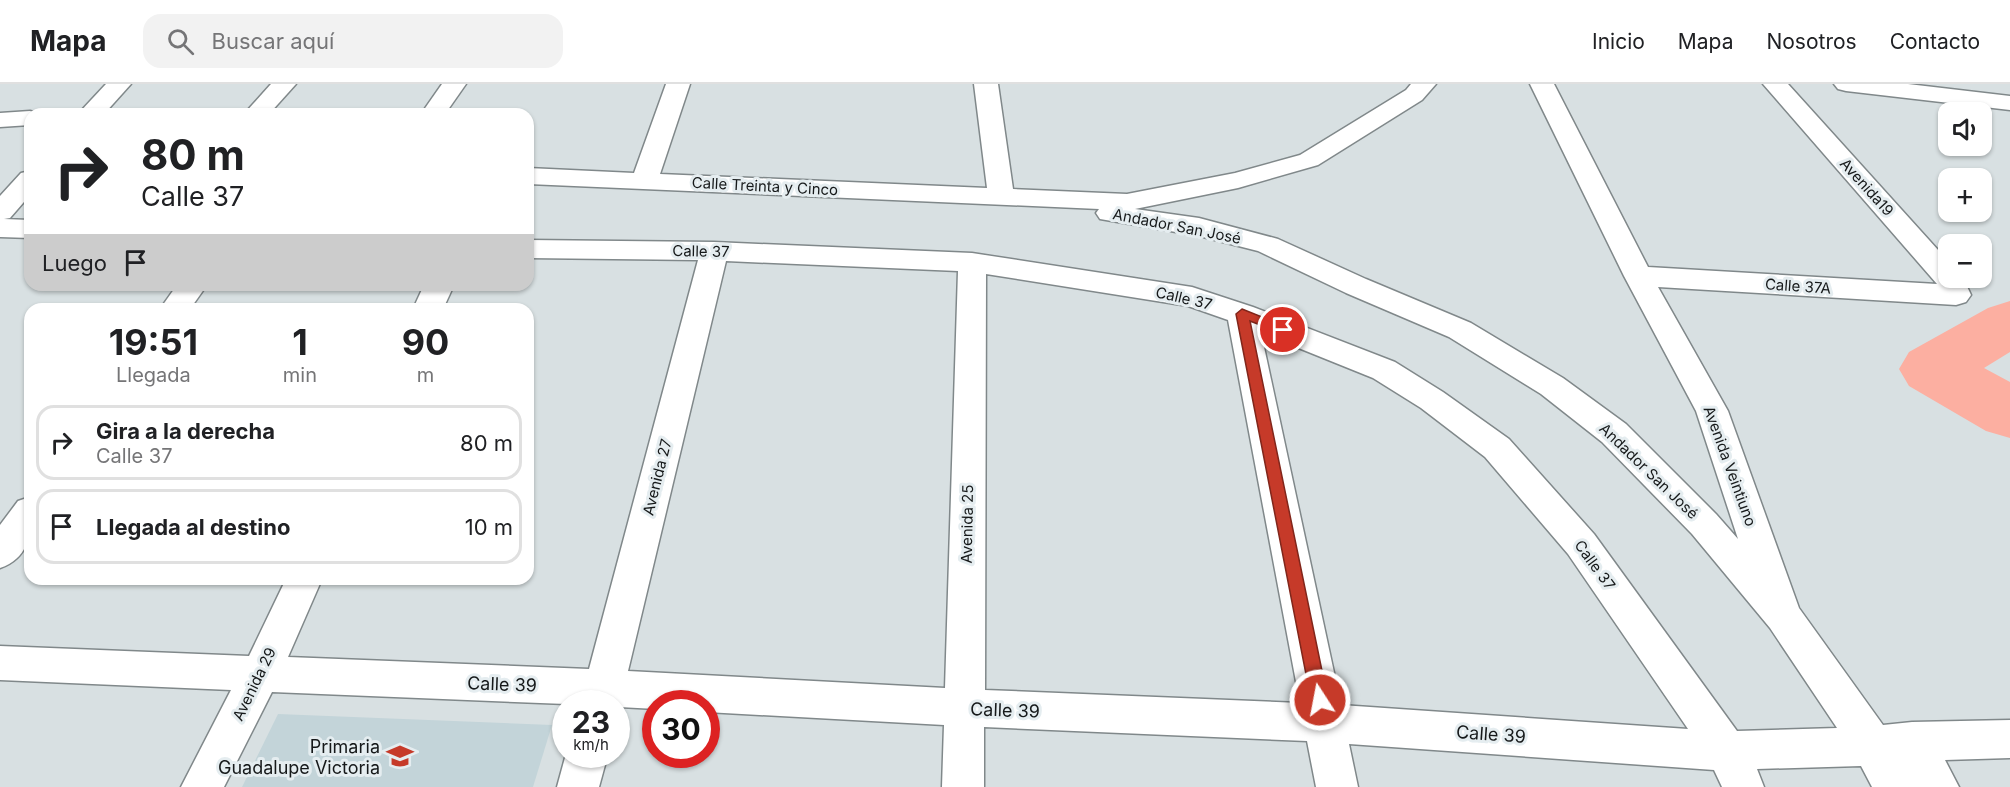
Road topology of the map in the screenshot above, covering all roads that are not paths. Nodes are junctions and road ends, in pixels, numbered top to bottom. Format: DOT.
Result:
graph roads {
  1 [pos="119,84"];
  2 [pos="284,84"];
  3 [pos="454,84"];
  4 [pos="678,84"];
  5 [pos="986,84"];
  6 [pos="1424,84"];
  7 [pos="1542,84"];
  8 [pos="1775,84"];
  9 [pos="1846,84"];
  10 [pos="1991,96"];
  11 [pos="96,108"];
  12 [pos="262,108"];
  13 [pos="437,108"];
  14 [pos="24,118"];
  15 [pos="0,120"];
  16 [pos="2010,121"];
  17 [pos="534,176"];
  18 [pos="645,180"];
  19 [pos="24,186"];
  20 [pos="1001,196"];
  21 [pos="0,212"];
  22 [pos="0,228"];
  23 [pos="24,229"];
  24 [pos="534,249"];
  25 [pos="714,250"];
  26 [pos="972,262"];
  27 [pos="1638,276"];
  28 [pos="1956,292"];
  29 [pos="1242,314"];
  30 [pos="24,519"];
  31 [pos="0,553"];
  32 [pos="300,585"];
  33 [pos="1783,616"];
  34 [pos="0,663"];
  35 [pos="260,675"];
  36 [pos="604,690"];
  37 [pos="552,693"];
  38 [pos="630,697"];
  39 [pos="964,708"];
  40 [pos="1324,723"];
  41 [pos="2010,739"];
  42 [pos="1912,741"];
  43 [pos="1873,746"];
  44 [pos="583,768"];
  45 [pos="1735,769"];
  46 [pos="202,787"];
  47 [pos="578,787"];
  48 [pos="963,787"];
  49 [pos="1337,787"];
  50 [pos="1894,787"];
  51 [pos="1938,787"];
  1 -- 11 [label="street"];
  2 -- 12 [label="street"];
  3 -- 13 [label="street"];
  4 -- 18 [label="street"];
  5 -- 20 [label="street"];
  6 -- 20 [label="street, Andador San José"];
  7 -- 27 [label="street, Avenida Veintiuno"];
  8 -- 28 [label="street, Avenida19"];
  9 -- 10 [label="street"];
  10 -- 16 [label="street"];
  14 -- 15 [label="street"];
  17 -- 18 [label="street, Calle Treinta y Cinco"];
  18 -- 20 [label="street, Calle Treinta y Cinco"];
  19 -- 21 [label="street"];
  20 -- 33 [label="street, Andador San José"];
  22 -- 23 [label="street"];
  24 -- 25 [label="street, Calle 37"];
  25 -- 26 [label="street, Calle 37"];
  25 -- 36 [label="street, Avenida 27"];
  26 -- 29 [label="street, Calle 37"];
  26 -- 39 [label="street, Avenida 25"];
  27 -- 28 [label="street, Calle 37A"];
  27 -- 33 [label="street, Avenida Veintiuno"];
  29 -- 40 [label="street"];
  29 -- 45 [label="street, Calle 37"];
  30 -- 31 [label="street"];
  32 -- 35 [label="street, Avenida 29"];
  33 -- 43 [label="street, Avenida Veintiuno"];
  34 -- 35 [label="street, Calle 39"];
  35 -- 37 [label="street, Calle 39"];
  35 -- 46 [label="street, Avenida 29"];
  38 -- 39 [label="street, Calle 39"];
  39 -- 40 [label="street, Calle 39"];
  39 -- 48 [label="street, Avenida 25"];
  40 -- 45 [label="street, Calle 39"];
  40 -- 49 [label="street"];
  41 -- 42 [label="street, Calle 39"];
  42 -- 43 [label="street, Calle 39"];
  42 -- 51 [label="street"];
  43 -- 45 [label="street, Calle 39"];
  43 -- 50 [label="street, Avenida Veintiuno"];
  44 -- 47 [label="street"];
}
